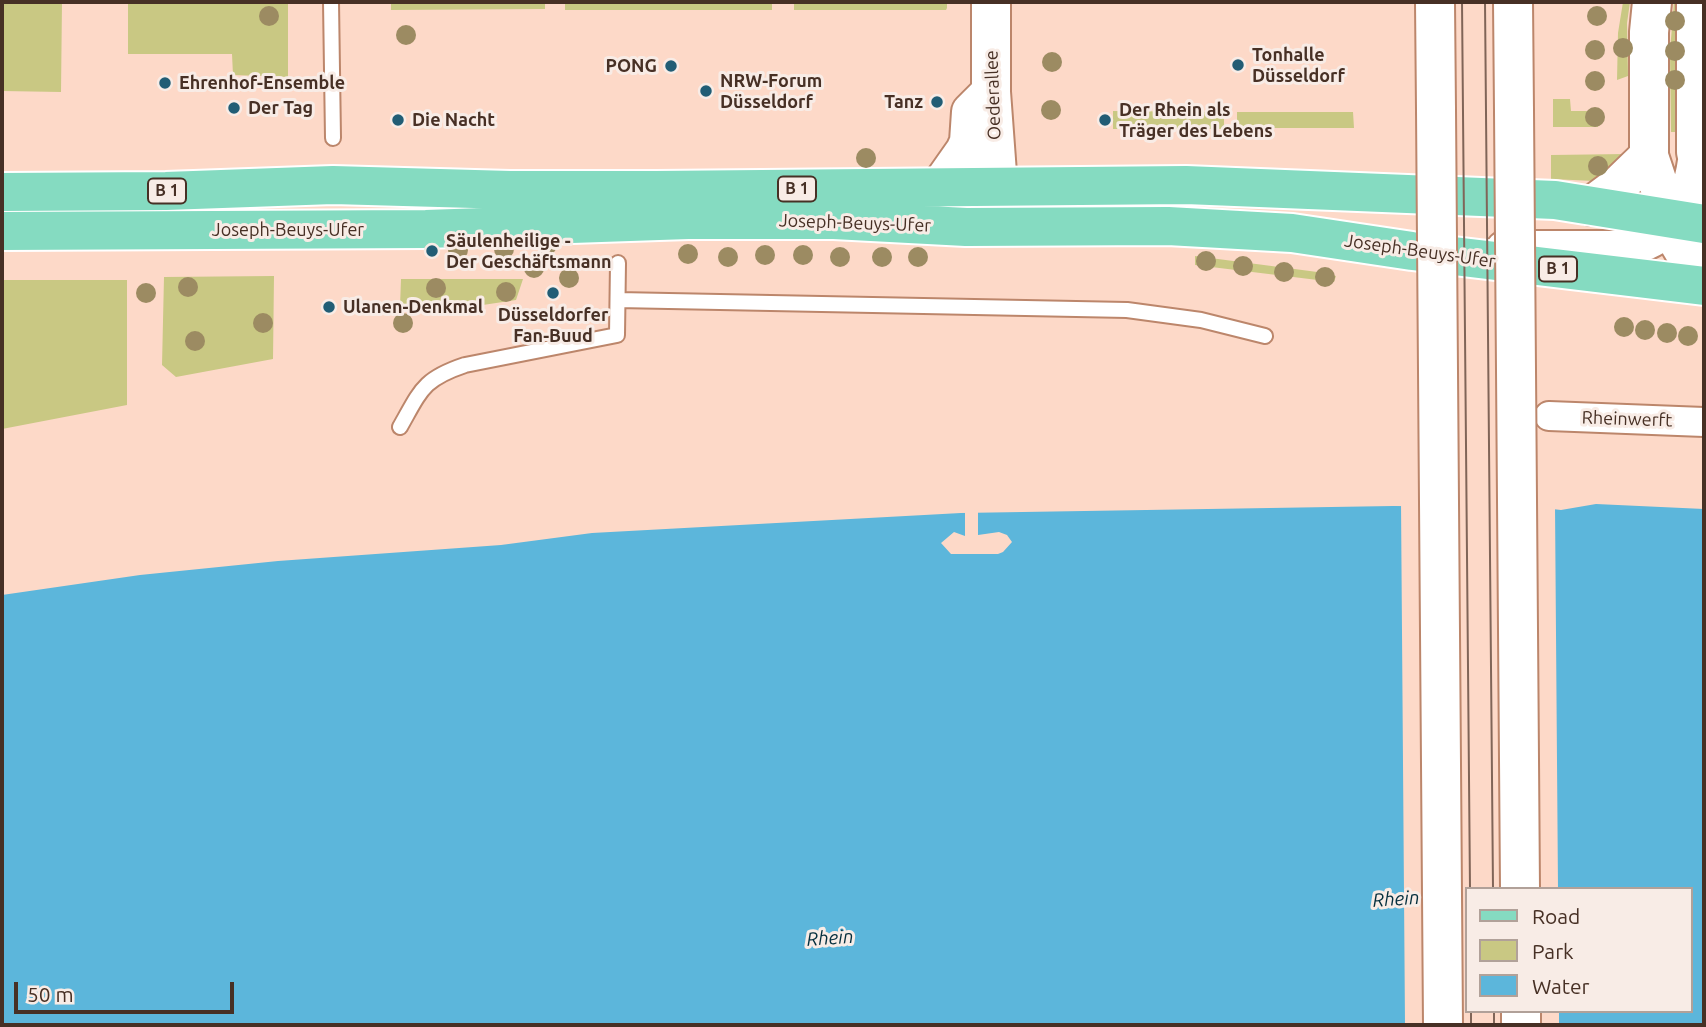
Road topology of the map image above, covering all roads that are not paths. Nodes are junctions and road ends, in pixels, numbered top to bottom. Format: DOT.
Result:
graph roads {
  1 [pos="331,2"];
  2 [pos="990,2"];
  3 [pos="1436,2"];
  4 [pos="1513,2"];
  5 [pos="1652,2"];
  6 [pos="1696,2"];
  7 [pos="992,92"];
  8 [pos="333,138"];
  9 [pos="1649,156"];
  10 [pos="1701,174"];
  11 [pos="939,188"];
  12 [pos="998,188"];
  13 [pos="2,192"];
  14 [pos="1591,206"];
  15 [pos="834,220"];
  16 [pos="1680,221"];
  17 [pos="1013,227"];
  18 [pos="2,231"];
  19 [pos="1412,251"];
  20 [pos="618,263"];
  21 [pos="1704,272"];
  22 [pos="1704,286"];
  23 [pos="618,299"];
  24 [pos="1265,336"];
  25 [pos="1549,415"];
  26 [pos="1704,422"];
  27 [pos="400,427"];
  28 [pos="1520,887"];
  29 [pos="1443,1025"];
  1 -- 8 [label="lane"];
  2 -- 7 [label="main road, Oederallee"];
  3 -- 29 [label="main road, bridge"];
  4 -- 28 [label="main road, bridge"];
  5 -- 9 [label="main road"];
  6 -- 10 [label="main road"];
  7 -- 11 [label="main road"];
  7 -- 12 [label="main road, Oederallee"];
  9 -- 14 [label="main road"];
  9 -- 16 [label="main road"];
  10 -- 16 [label="main road"];
  11 -- 12 [label="main road, Joseph-Beuys-Ufer / B 1"];
  11 -- 13 [label="main road, Joseph-Beuys-Ufer / B 1"];
  12 -- 14 [label="main road, Joseph-Beuys-Ufer / B 1"];
  12 -- 15 [label="main road"];
  12 -- 17 [label="main road, Oederallee"];
  14 -- 16 [label="main road, Joseph-Beuys-Ufer / B 1"];
  15 -- 17 [label="main road, Joseph-Beuys-Ufer / B 1"];
  15 -- 18 [label="main road, Joseph-Beuys-Ufer / B 1"];
  16 -- 19 [label="main road"];
  16 -- 21 [label="main road"];
  17 -- 19 [label="main road, Joseph-Beuys-Ufer / B 1"];
  19 -- 22 [label="main road, Joseph-Beuys-Ufer / B 1"];
  20 -- 23 [label="lane"];
  23 -- 24 [label="lane"];
  23 -- 27 [label="lane"];
  25 -- 26 [label="street, Rheinwerft"];
}
